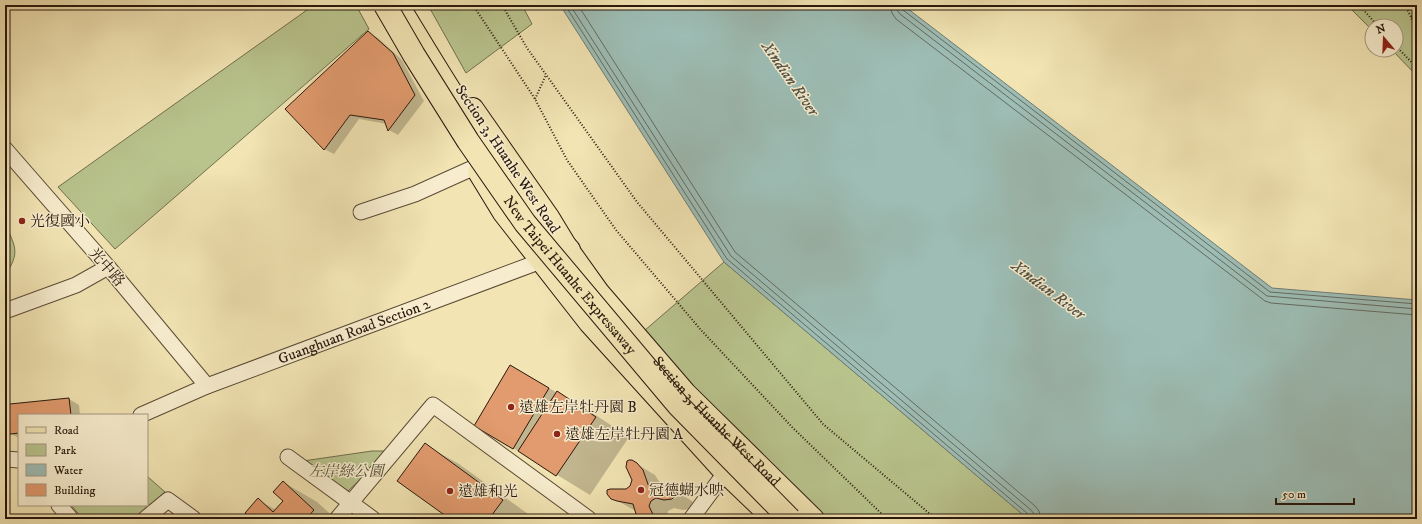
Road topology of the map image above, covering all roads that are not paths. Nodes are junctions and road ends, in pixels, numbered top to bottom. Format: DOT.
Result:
graph roads {
  1 [pos="376,5"];
  2 [pos="384,5"];
  3 [pos="397,5"];
  4 [pos="404,5"];
  5 [pos="5,149"];
  6 [pos="475,167"];
  7 [pos="361,212"];
  8 [pos="569,250"];
  9 [pos="540,262"];
  10 [pos="108,267"];
  11 [pos="5,311"];
  12 [pos="207,386"];
  13 [pos="143,414"];
  14 [pos="288,457"];
  15 [pos="5,459"];
  16 [pos="18,460"];
  17 [pos="725,473"];
  18 [pos="350,503"];
  19 [pos="60,506"];
  20 [pos="71,519"];
  21 [pos="146,519"];
  22 [pos="194,519"];
  23 [pos="337,519"];
  24 [pos="373,519"];
  25 [pos="589,519"];
  26 [pos="691,519"];
  27 [pos="773,519"];
  28 [pos="790,519"];
  29 [pos="814,519"];
  1 -- 6 [label="main road, Section 3, Huanhe West Road"];
  2 -- 28 [label="highway, New Taipei Huanhe Expressaway, bridge"];
  3 -- 8 [label="highway, New Taipei Huanhe Expressaway"];
  4 -- 8 [label="main road, Section 3, Huanhe West Road"];
  5 -- 10 [label="street, 光中路"];
  6 -- 7 [label="street"];
  6 -- 9 [label="main road, Section 3, Huanhe West Road"];
  8 -- 9 [label="street, Guanghuan Road Section 2"];
  8 -- 29 [label="main road, Section 3, Huanhe West Road"];
  9 -- 12 [label="street, Guanghuan Road Section 2"];
  9 -- 17 [label="main road, Section 3, Huanhe West Road"];
  10 -- 11 [label="street"];
  10 -- 12 [label="street, 光中路"];
  12 -- 13 [label="street, Guanghuan Road Section 2"];
  14 -- 18 [label="street"];
  15 -- 16 [label="street"];
  17 -- 26 [label="street"];
  17 -- 27 [label="main road, Section 3, Huanhe West Road"];
  18 -- 23 [label="street"];
  18 -- 24 [label="street"];
  18 -- 25 [label="street"];
  19 -- 20 [label="street"];
  21 -- 22 [label="street"];
}
